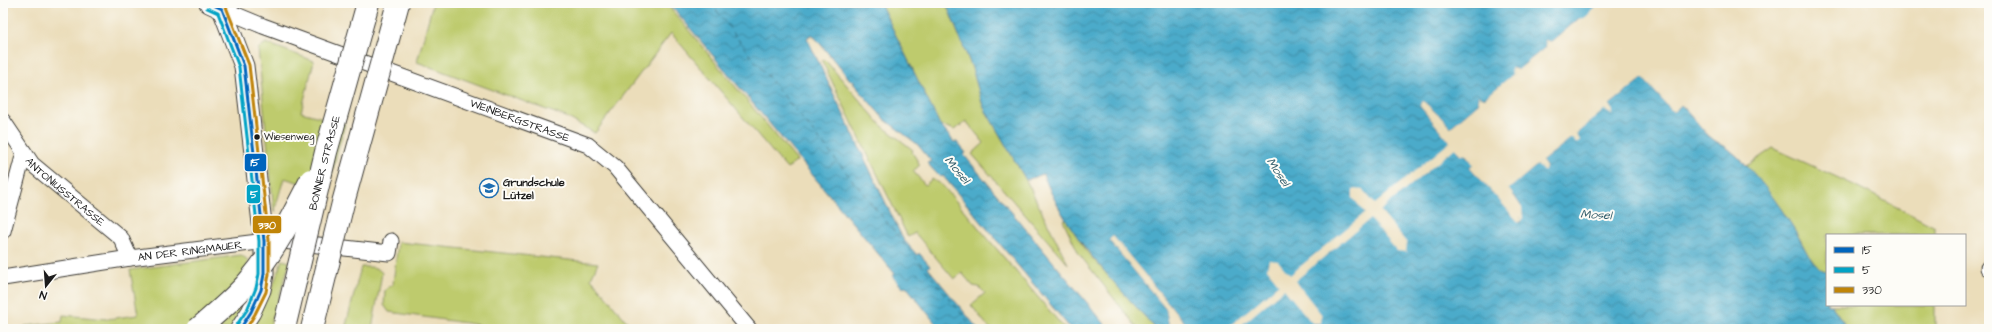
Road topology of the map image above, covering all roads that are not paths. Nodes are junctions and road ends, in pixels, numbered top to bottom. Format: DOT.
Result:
graph roads {
  1 [pos="368,3"];
  2 [pos="398,3"];
  3 [pos="218,5"];
  4 [pos="3,121"];
  5 [pos="326,152"];
  6 [pos="24,153"];
  7 [pos="3,231"];
  8 [pos="264,241"];
  9 [pos="391,241"];
  10 [pos="130,258"];
  11 [pos="3,278"];
  12 [pos="285,324"];
  13 [pos="198,329"];
  14 [pos="240,329"];
  15 [pos="312,329"];
  16 [pos="749,329"];
  1 -- 5 [label="highway, BONNER STRASSE, bridge"];
  2 -- 15 [label="highway, bridge"];
  3 -- 8 [label="street"];
  3 -- 16 [label="street, WEINBERGSTRASSE"];
  4 -- 6 [label="street, ANTONIUSSTRASSE"];
  5 -- 12 [label="highway, BONNER STRASSE, bridge"];
  5 -- 13 [label="highway, bridge"];
  6 -- 7 [label="street"];
  6 -- 10 [label="street, ANTONIUSSTRASSE"];
  8 -- 9 [label="street, AN DER RINGMAUER"];
  8 -- 10 [label="street, AN DER RINGMAUER"];
  8 -- 14 [label="street"];
  10 -- 11 [label="street, AN DER RINGMAUER"];
}
